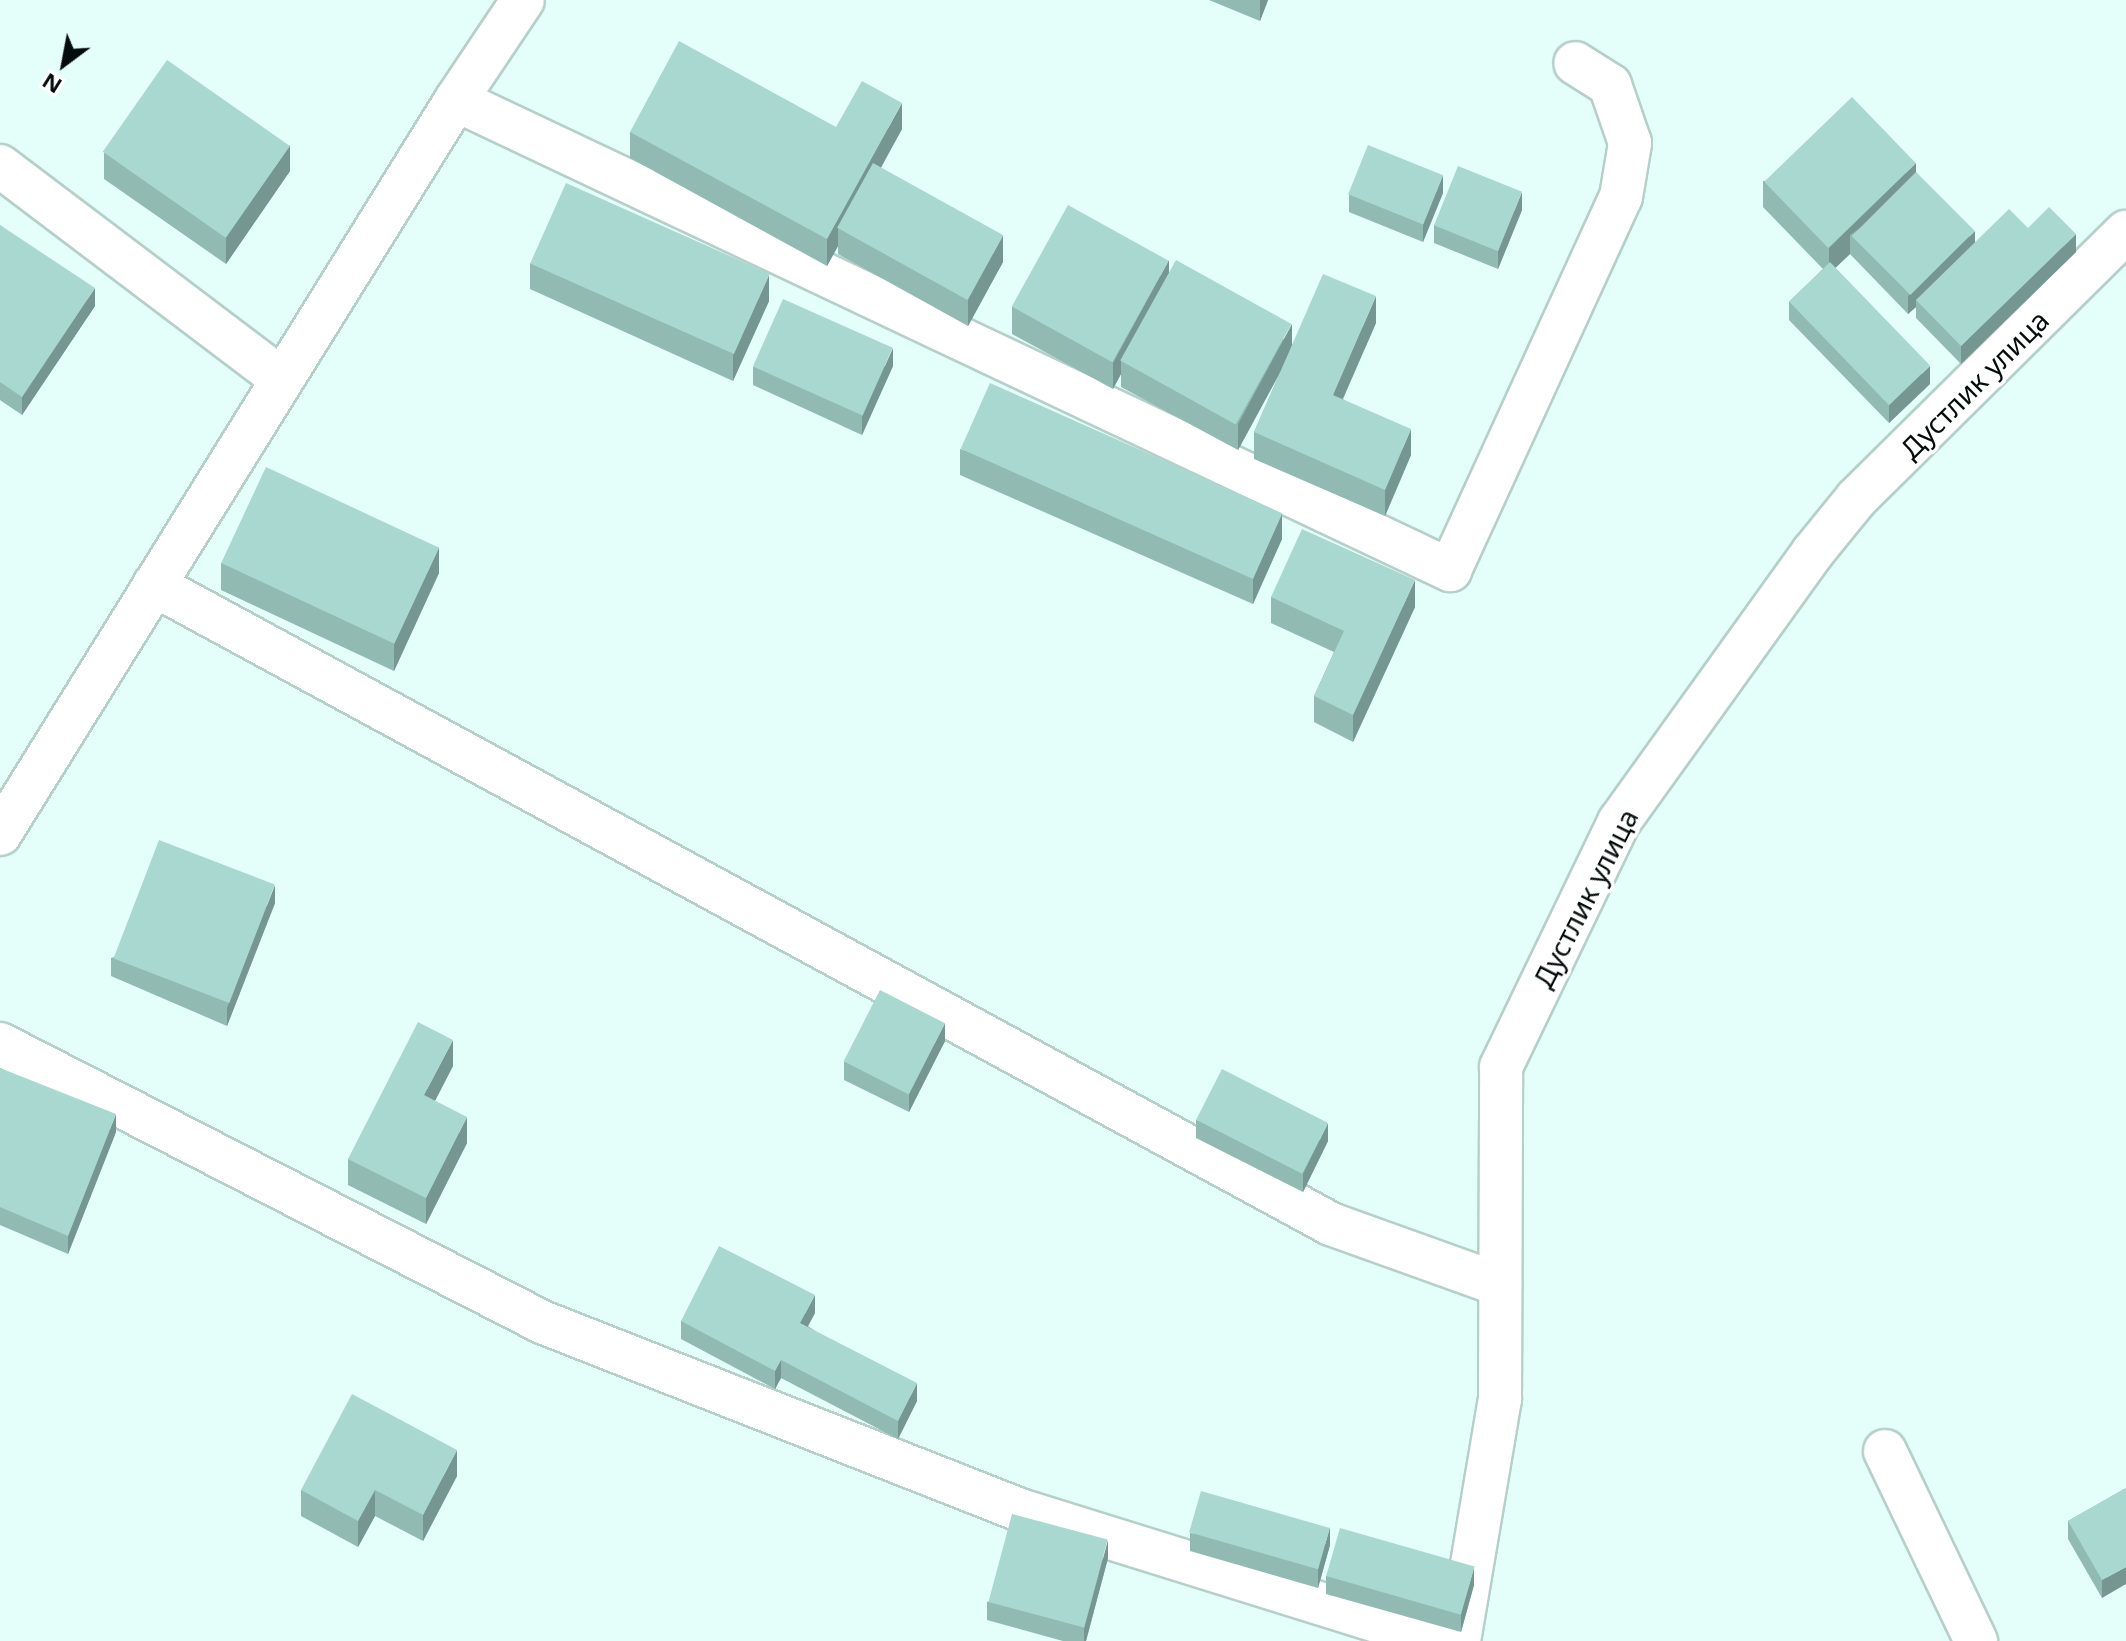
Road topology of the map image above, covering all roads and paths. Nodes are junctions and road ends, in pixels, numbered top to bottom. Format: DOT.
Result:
graph roads {
  1 [pos="523,0"];
  2 [pos="1575,63"];
  3 [pos="456,100"];
  4 [pos="0,166"];
  5 [pos="2126,232"];
  6 [pos="282,379"];
  7 [pos="154,585"];
  8 [pos="0,833"];
  9 [pos="0,1044"];
  10 [pos="1500,1285"];
  11 [pos="1885,1451"];
  12 [pos="1440,1641"];
  13 [pos="1459,1641"];
  14 [pos="1976,1641"];
  1 -- 3 [label="street"];
  2 -- 3 [label="street"];
  3 -- 6 [label="street"];
  4 -- 6 [label="street"];
  5 -- 10 [label="street, Дустлик улица"];
  6 -- 7 [label="street"];
  7 -- 8 [label="street"];
  7 -- 10 [label="street"];
  9 -- 12 [label="street"];
  10 -- 13 [label="street, Дустлик улица"];
  11 -- 14 [label="street"];
}
